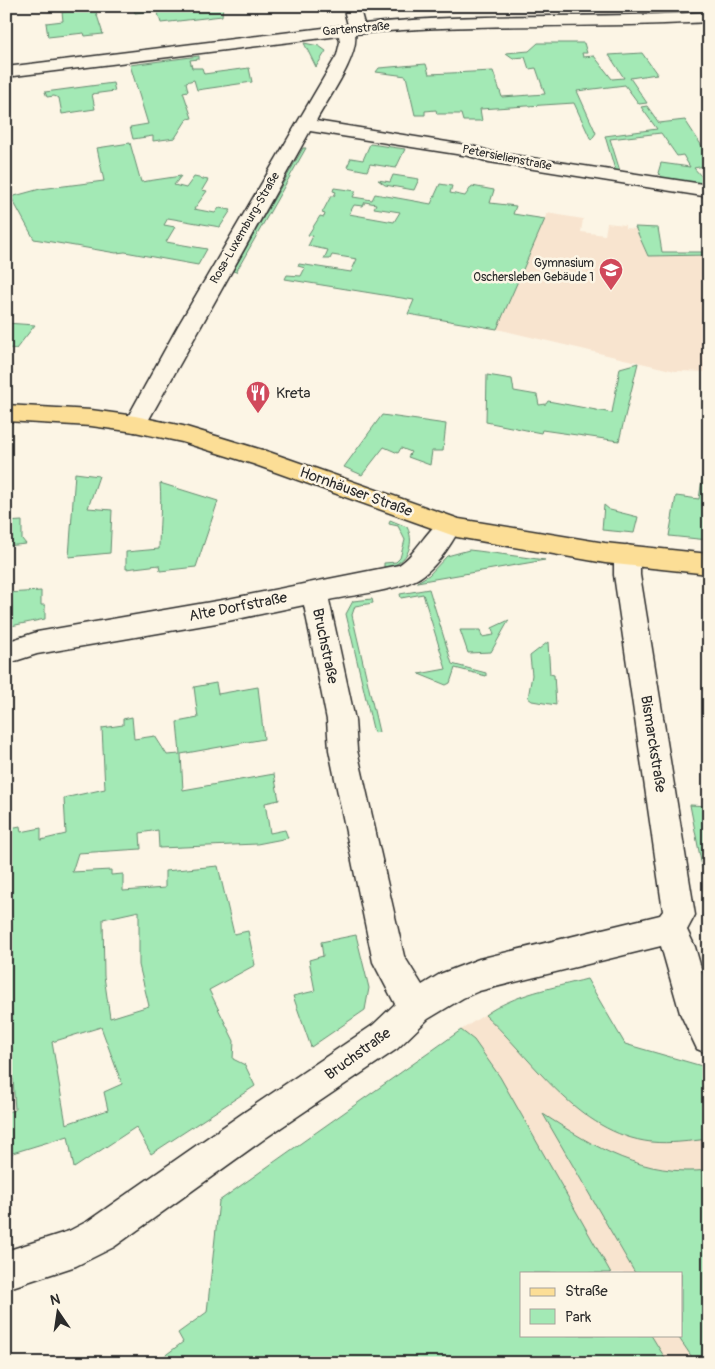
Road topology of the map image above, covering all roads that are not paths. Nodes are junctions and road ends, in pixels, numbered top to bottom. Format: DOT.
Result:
graph roads {
  1 [pos="351,6"];
  2 [pos="709,17"];
  3 [pos="352,29"];
  4 [pos="6,72"];
  5 [pos="305,125"];
  6 [pos="709,191"];
  7 [pos="6,413"];
  8 [pos="135,424"];
  9 [pos="448,526"];
  10 [pos="627,555"];
  11 [pos="709,564"];
  12 [pos="314,592"];
  13 [pos="6,653"];
  14 [pos="669,928"];
  15 [pos="416,1007"];
  16 [pos="709,1037"];
  17 [pos="6,1270"];
  1 -- 3 [label="street, Rosa-Luxemburg-Straße"];
  2 -- 3 [label="street, Gartenstraße"];
  3 -- 4 [label="street, Gartenstraße"];
  3 -- 5 [label="street, Rosa-Luxemburg-Straße"];
  5 -- 6 [label="street, Petersielienstraße"];
  5 -- 8 [label="street, Rosa-Luxemburg-Straße"];
  7 -- 8 [label="main road, Hornhäuser Straße"];
  8 -- 9 [label="main road, Hornhäuser Straße"];
  9 -- 10 [label="main road, Hornhäuser Straße"];
  9 -- 12 [label="street, Alte Dorfstraße"];
  10 -- 11 [label="main road, Hornhäuser Straße"];
  10 -- 14 [label="street, Bismarckstraße"];
  12 -- 13 [label="street, Alte Dorfstraße"];
  12 -- 15 [label="street, Bruchstraße"];
  14 -- 15 [label="street"];
  14 -- 16 [label="street"];
  15 -- 17 [label="street, Bruchstraße"];
}
